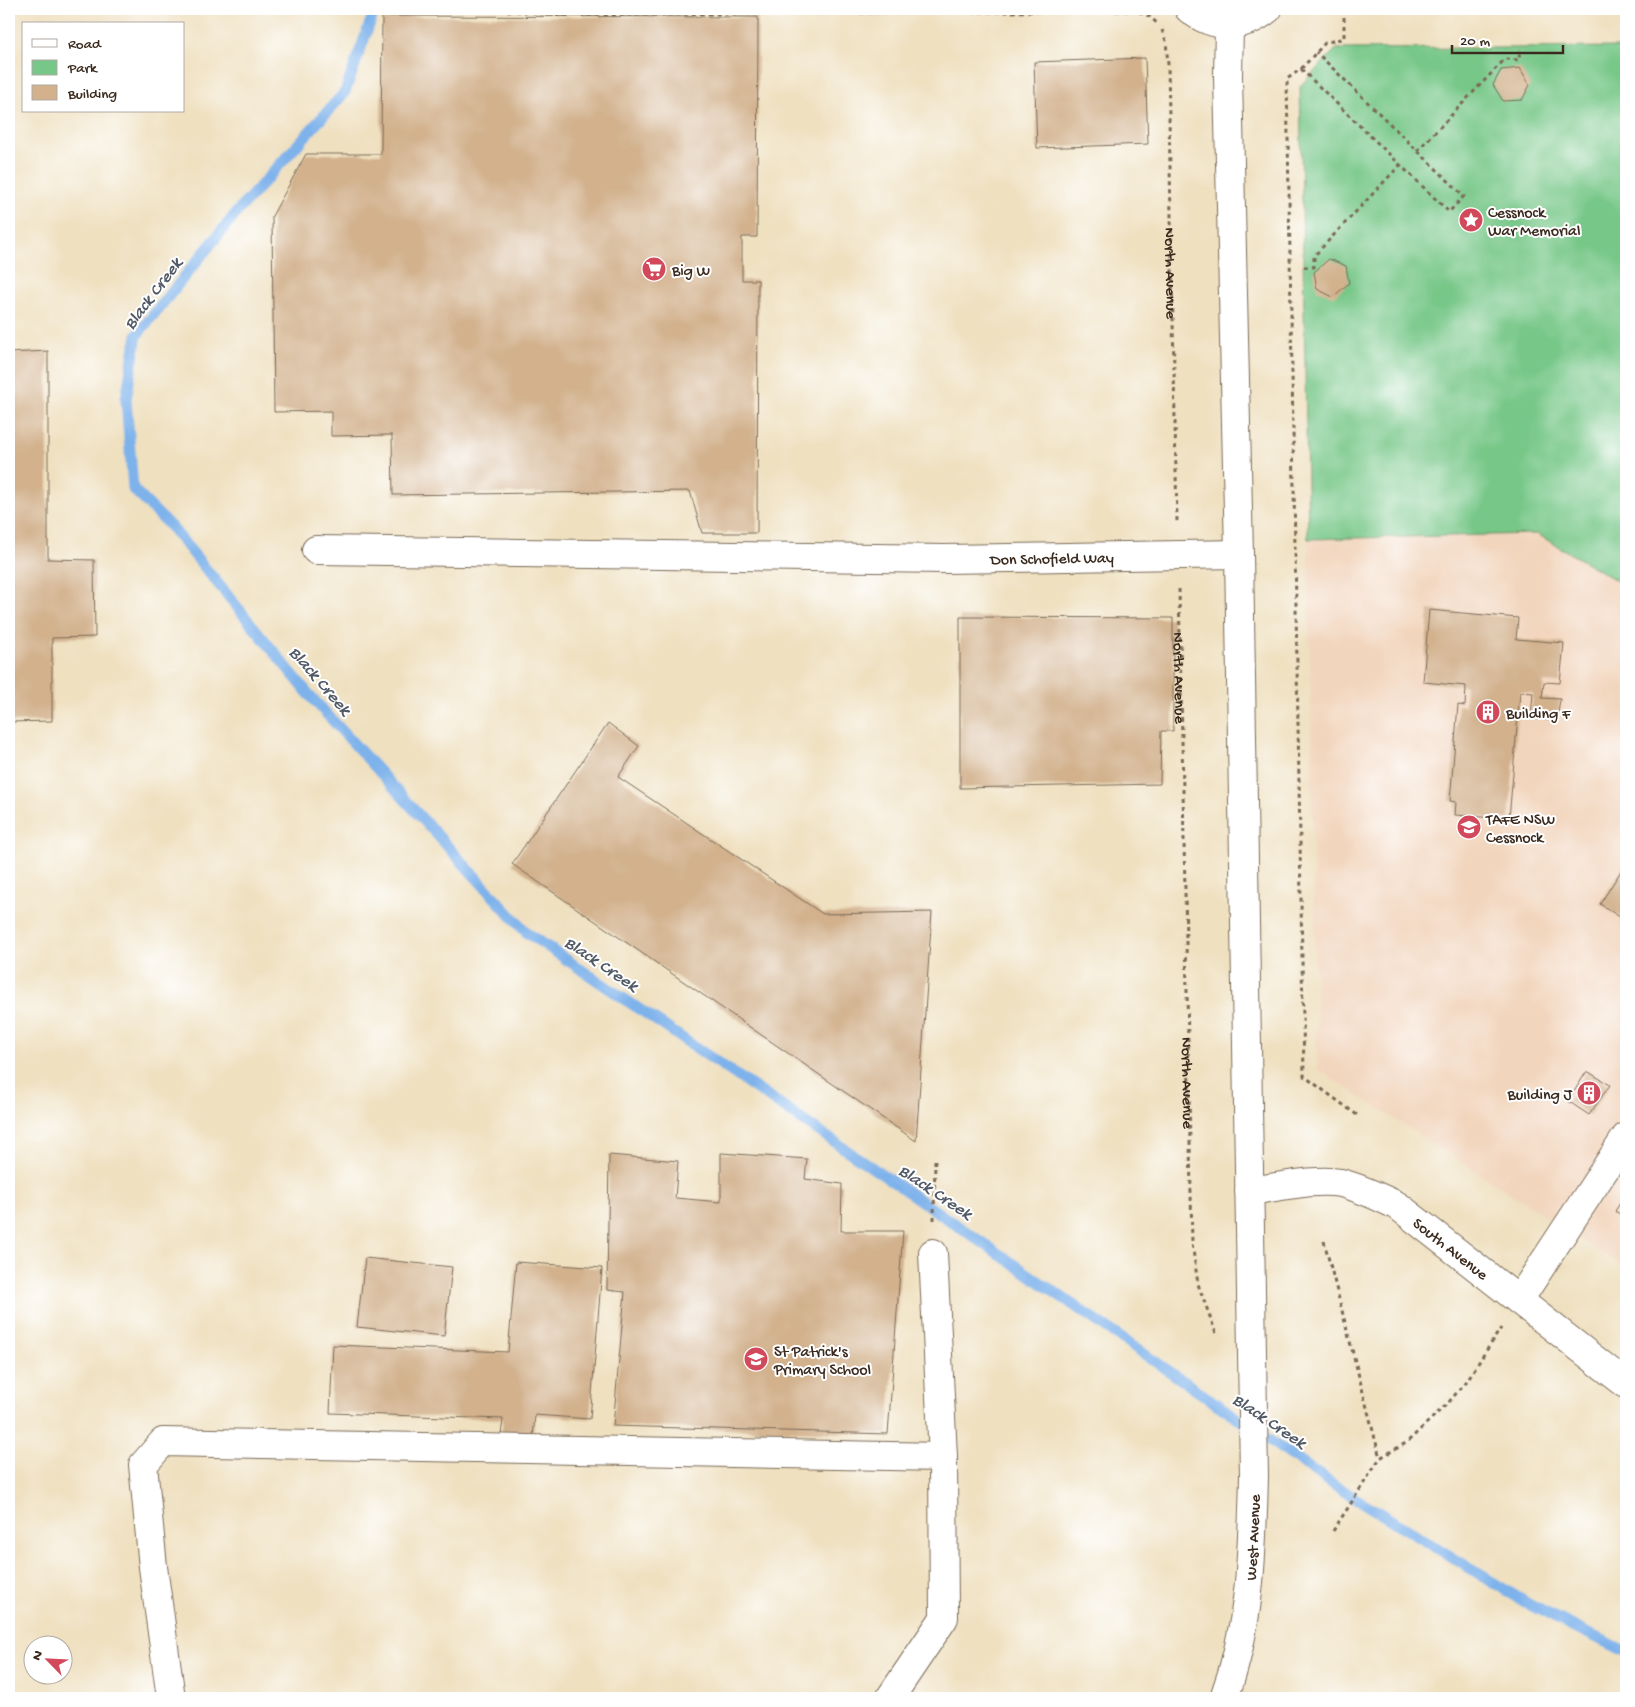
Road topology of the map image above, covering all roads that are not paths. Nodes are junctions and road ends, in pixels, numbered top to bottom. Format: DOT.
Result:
graph roads {
  1 [pos="1189,9"];
  2 [pos="1268,9"];
  3 [pos="1229,25"];
  4 [pos="316,550"];
  5 [pos="1239,554"];
  6 [pos="1626,1137"];
  7 [pos="1249,1191"];
  8 [pos="933,1254"];
  9 [pos="1519,1300"];
  10 [pos="1626,1384"];
  11 [pos="943,1457"];
  12 [pos="172,1698"];
  13 [pos="890,1698"];
  14 [pos="1224,1698"];
  1 -- 3 [label="street"];
  2 -- 3 [label="street"];
  3 -- 5 [label="street"];
  4 -- 5 [label="street, Don Schofield Way"];
  5 -- 7 [label="street"];
  6 -- 9 [label="street"];
  7 -- 9 [label="street, South Avenue"];
  7 -- 14 [label="street, West Avenue"];
  8 -- 11 [label="street"];
  9 -- 10 [label="street, South Avenue"];
  11 -- 12 [label="street"];
  11 -- 13 [label="street"];
}
